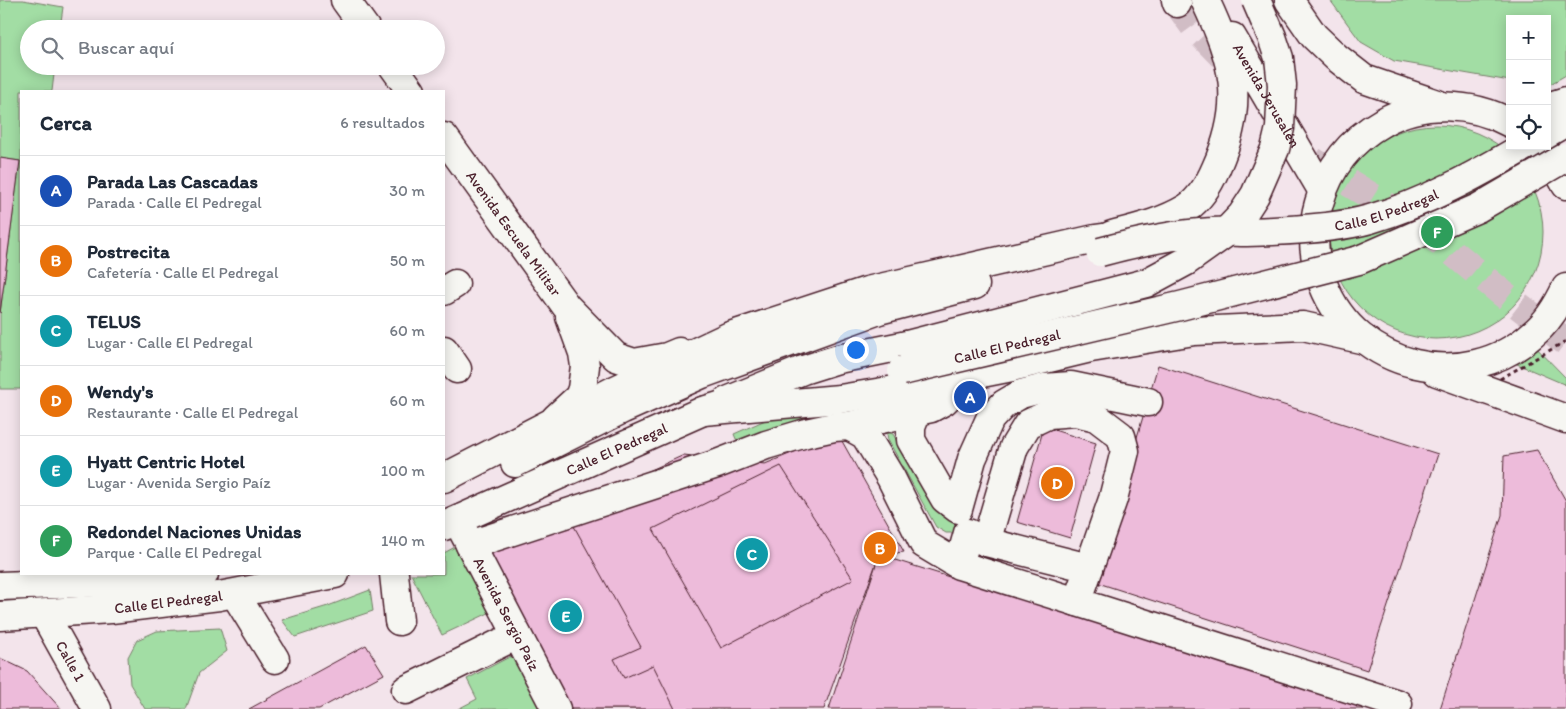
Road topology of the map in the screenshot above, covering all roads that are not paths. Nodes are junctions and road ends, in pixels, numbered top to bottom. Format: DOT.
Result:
graph roads {
  1 [pos="345,0"];
  2 [pos="1207,0"];
  3 [pos="1256,0"];
  4 [pos="1289,0"];
  5 [pos="359,20"];
  6 [pos="399,75"];
  7 [pos="410,90"];
  8 [pos="1566,101"];
  9 [pos="1443,106"];
  10 [pos="1551,106"];
  11 [pos="1470,109"];
  12 [pos="1506,114"];
  13 [pos="1506,121"];
  14 [pos="1566,122"];
  15 [pos="1551,131"];
  16 [pos="445,138"];
  17 [pos="1518,150"];
  18 [pos="1543,150"];
  19 [pos="1566,157"];
  20 [pos="1566,185"];
  21 [pos="1322,190"];
  22 [pos="1314,224"];
  23 [pos="1095,239"];
  24 [pos="1566,288"];
  25 [pos="566,306"];
  26 [pos="730,336"];
  27 [pos="1365,340"];
  28 [pos="905,358"];
  29 [pos="1409,362"];
  30 [pos="965,377"];
  31 [pos="1148,402"];
  32 [pos="703,411"];
  33 [pos="917,411"];
  34 [pos="1566,419"];
  35 [pos="548,425"];
  36 [pos="849,426"];
  37 [pos="445,477"];
  38 [pos="445,496"];
  39 [pos="451,523"];
  40 [pos="970,528"];
  41 [pos="470,545"];
  42 [pos="959,565"];
  43 [pos="1089,568"];
  44 [pos="195,575"];
  45 [pos="330,575"];
  46 [pos="394,575"];
  47 [pos="0,586"];
  48 [pos="235,594"];
  49 [pos="1077,602"];
  50 [pos="44,614"];
  51 [pos="0,616"];
  52 [pos="399,621"];
  53 [pos="517,635"];
  54 [pos="275,659"];
  55 [pos="406,690"];
  56 [pos="1398,704"];
  57 [pos="97,709"];
  58 [pos="556,709"];
  1 -- 5 [label="main road"];
  2 -- 21 [label="main road, Avenida Jerusalén"];
  2 -- 23 [label="main road"];
  3 -- 28 [label="main road, bridge"];
  4 -- 9 [label="main road"];
  6 -- 7 [label="main road"];
  8 -- 10 [label="main road"];
  9 -- 11 [label="main road"];
  9 -- 21 [label="main road"];
  11 -- 12 [label="main road"];
  11 -- 13 [label="main road"];
  14 -- 15 [label="main road"];
  16 -- 25 [label="main road, Avenida Escuela Militar"];
  17 -- 38 [label="main road, Calle El Pedregal, bridge"];
  18 -- 20 [label="main road"];
  19 -- 28 [label="main road, Calle El Pedregal, bridge"];
  21 -- 22 [label="main road"];
  22 -- 23 [label="main road"];
  22 -- 27 [label="main road"];
  23 -- 26 [label="main road"];
  24 -- 29 [label="main road"];
  25 -- 26 [label="main road, Avenida Escuela Militar"];
  25 -- 35 [label="main road, Avenida Escuela Militar"];
  26 -- 35 [label="main road"];
  27 -- 29 [label="main road"];
  27 -- 30 [label="main road"];
  28 -- 32 [label="main road, Calle El Pedregal"];
  29 -- 34 [label="main road"];
  30 -- 32 [label="main road"];
  30 -- 33 [label="main road"];
  31 -- 40 [label="main road"];
  32 -- 39 [label="main road, Calle El Pedregal"];
  33 -- 36 [label="main road"];
  33 -- 40 [label="main road"];
  35 -- 37 [label="main road"];
  36 -- 41 [label="main road"];
  36 -- 42 [label="main road"];
  39 -- 41 [label="main road, Avenida Sergio Paíz"];
  40 -- 42 [label="main road"];
  40 -- 43 [label="main road"];
  40 -- 43 [label="main road"];
  41 -- 53 [label="main road, Avenida Sergio Paíz"];
  42 -- 49 [label="main road"];
  43 -- 49 [label="main road"];
  44 -- 47 [label="main road, Calle El Pedregal"];
  45 -- 48 [label="main road, Calle El Pedregal"];
  46 -- 52 [label="main road"];
  48 -- 50 [label="main road, Calle El Pedregal"];
  48 -- 54 [label="main road"];
  49 -- 56 [label="main road"];
  50 -- 51 [label="main road, Calle El Pedregal"];
  50 -- 57 [label="main road, Calle 1"];
  53 -- 55 [label="main road"];
  53 -- 58 [label="main road, Avenida Sergio Paíz"];
}
